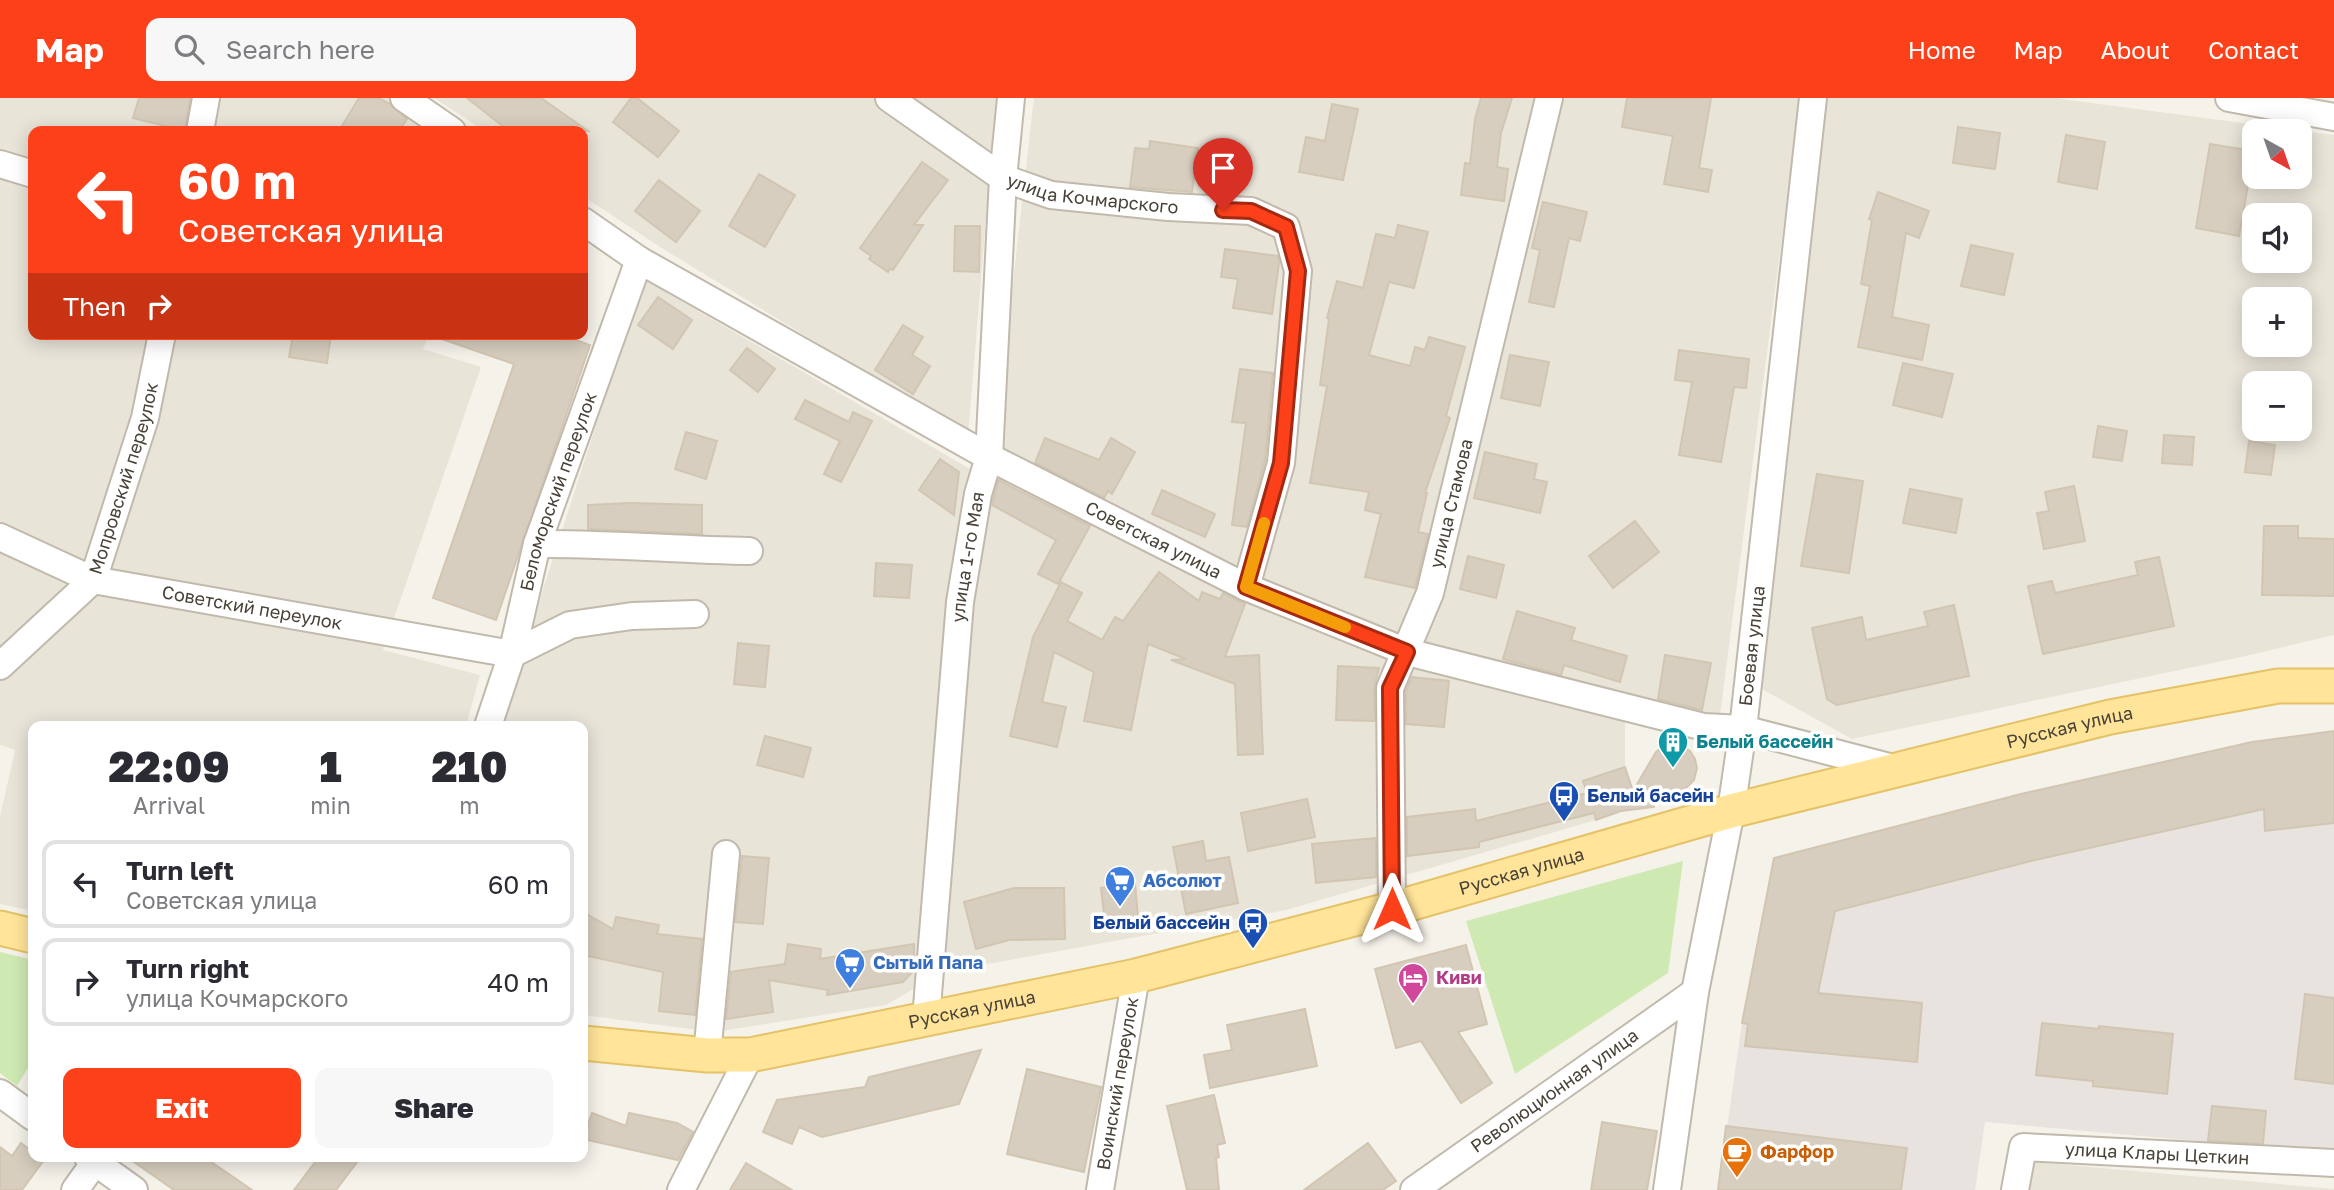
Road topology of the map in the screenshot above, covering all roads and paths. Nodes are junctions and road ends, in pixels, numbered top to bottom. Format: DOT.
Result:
graph roads {
  1 [pos="206,98"];
  2 [pos="404,98"];
  3 [pos="889,98"];
  4 [pos="1011,98"];
  5 [pos="1549,98"];
  6 [pos="1813,98"];
  7 [pos="2229,98"];
  8 [pos="2334,117"];
  9 [pos="201,126"];
  10 [pos="446,126"];
  11 [pos="0,164"];
  12 [pos="28,172"];
  13 [pos="1003,178"];
  14 [pos="588,224"];
  15 [pos="639,260"];
  16 [pos="161,340"];
  17 [pos="989,457"];
  18 [pos="0,537"];
  19 [pos="537,544"];
  20 [pos="749,551"];
  21 [pos="93,580"];
  22 [pos="1246,587"];
  23 [pos="695,614"];
  24 [pos="1407,652"];
  25 [pos="512,654"];
  26 [pos="0,666"];
  27 [pos="2334,686"];
  28 [pos="490,721"];
  29 [pos="1743,729"];
  30 [pos="1898,769"];
  31 [pos="1731,811"];
  32 [pos="726,854"];
  33 [pos="1392,909"];
  34 [pos="0,928"];
  35 [pos="28,935"];
  36 [pos="1136,976"];
  37 [pos="1695,992"];
  38 [pos="926,1019"];
  39 [pos="588,1043"];
  40 [pos="707,1055"];
  41 [pos="750,1055"];
  42 [pos="0,1093"];
  43 [pos="28,1113"];
  44 [pos="90,1162"];
  45 [pos="96,1162"];
  46 [pos="2334,1163"];
  47 [pos="75,1190"];
  48 [pos="134,1190"];
  49 [pos="681,1190"];
  50 [pos="1100,1190"];
  51 [pos="1414,1190"];
  52 [pos="1667,1190"];
  53 [pos="2015,1190"];
  1 -- 9 [label="street"];
  2 -- 10 [label="street"];
  3 -- 13 [label="street, улица Кочмарского"];
  4 -- 13 [label="street, улица 1-го Мая"];
  5 -- 24 [label="street, улица Стамова"];
  6 -- 29 [label="street, Боевая улица"];
  7 -- 8 [label="street"];
  11 -- 12 [label="street"];
  13 -- 17 [label="street, улица 1-го Мая"];
  13 -- 22 [label="street, улица Кочмарского"];
  14 -- 15 [label="street, Советская улица"];
  15 -- 17 [label="street, Советская улица"];
  15 -- 19 [label="street, Беломорский переулок"];
  16 -- 21 [label="street, Мопровский переулок"];
  17 -- 22 [label="street, Советская улица"];
  17 -- 38 [label="street, улица 1-го Мая"];
  18 -- 21 [label="street, Советский переулок"];
  19 -- 20 [label="street"];
  19 -- 25 [label="street, Беломорский переулок"];
  21 -- 25 [label="street, Советский переулок"];
  21 -- 26 [label="street, Мопровский переулок"];
  22 -- 24 [label="street, Советская улица"];
  23 -- 25 [label="street"];
  24 -- 29 [label="street, Советская улица"];
  24 -- 33 [label="street, улица Стамова"];
  25 -- 28 [label="street, Беломорский переулок"];
  27 -- 30 [label="main road, Русская улица"];
  29 -- 30 [label="street, Советская улица"];
  29 -- 31 [label="street, Боевая улица"];
  30 -- 31 [label="main road, Русская улица"];
  31 -- 33 [label="main road, Русская улица"];
  31 -- 37 [label="street, Боевая улица"];
  32 -- 40 [label="street"];
  33 -- 36 [label="main road, Русская улица"];
  34 -- 35 [label="main road"];
  36 -- 38 [label="main road, Русская улица"];
  36 -- 50 [label="street, Воинский переулок"];
  37 -- 51 [label="street, Революционная улица"];
  37 -- 52 [label="street, Боевая улица"];
  38 -- 41 [label="main road, Русская улица"];
  39 -- 40 [label="main road, Русская улица"];
  40 -- 41 [label="main road, Русская улица"];
  41 -- 49 [label="street"];
  42 -- 43 [label="street"];
  44 -- 47 [label="street"];
  45 -- 48 [label="street"];
  46 -- 53 [label="street, улица Клары Цеткин"];
}
